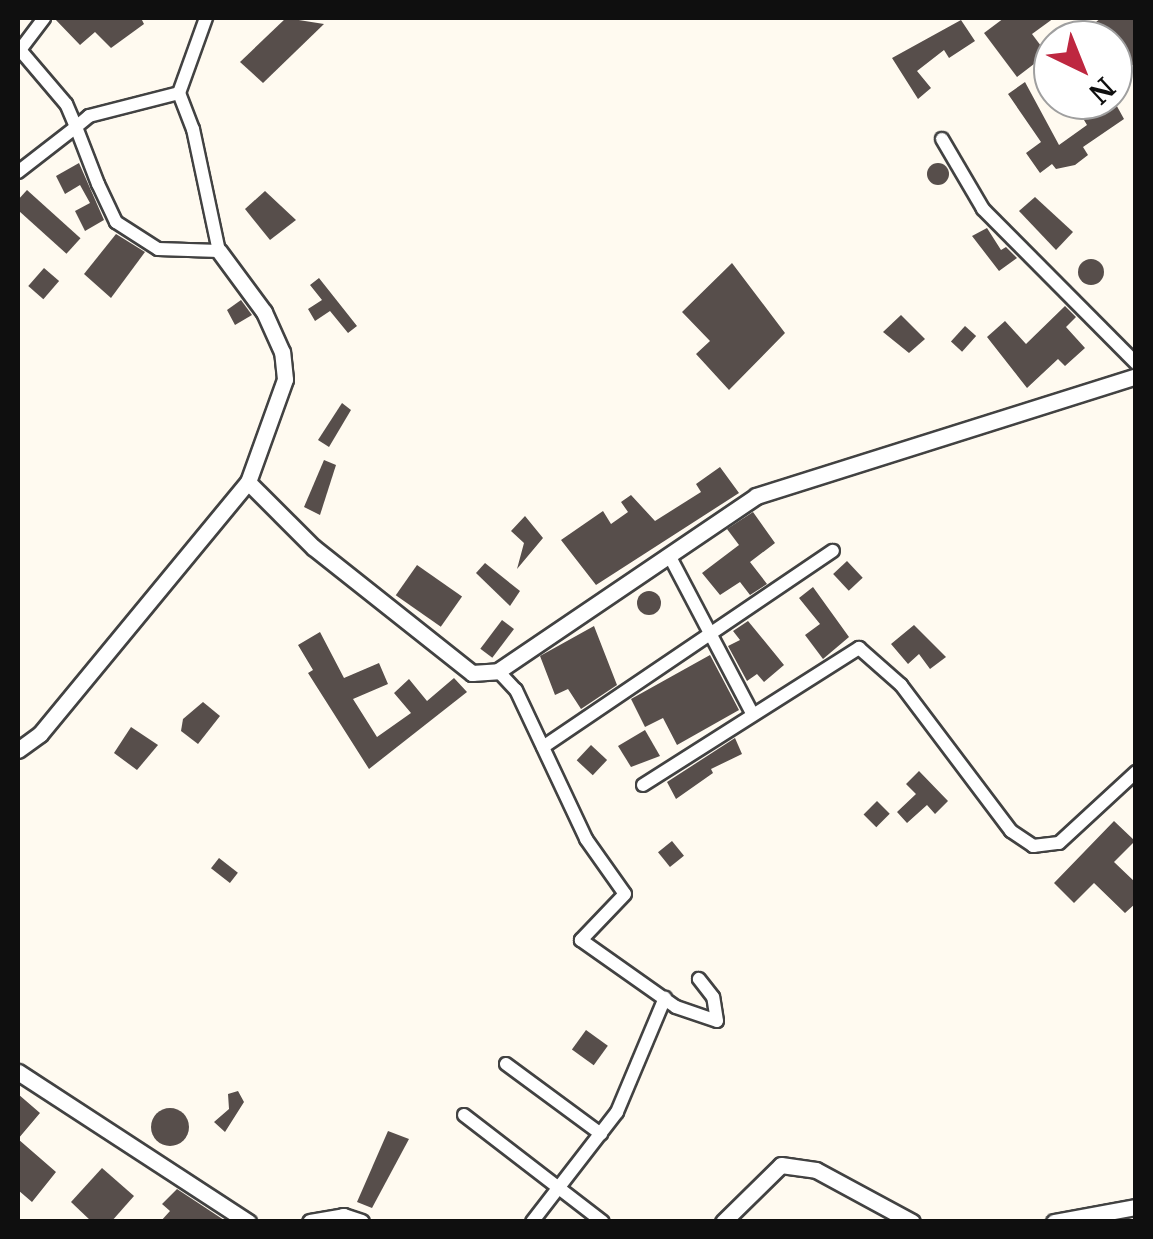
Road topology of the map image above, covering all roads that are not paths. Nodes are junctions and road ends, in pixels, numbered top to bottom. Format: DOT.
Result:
graph roads {
  1 [pos="44,18"];
  2 [pos="206,18"];
  3 [pos="179,92"];
  4 [pos="76,126"];
  5 [pos="942,139"];
  6 [pos="18,172"];
  7 [pos="219,252"];
  8 [pos="1136,363"];
  9 [pos="1136,376"];
  10 [pos="248,482"];
  11 [pos="833,552"];
  12 [pos="668,554"];
  13 [pos="708,636"];
  14 [pos="498,671"];
  15 [pos="751,711"];
  16 [pos="543,748"];
  17 [pos="18,750"];
  18 [pos="1136,772"];
  19 [pos="643,785"];
  20 [pos="698,979"];
  21 [pos="664,998"];
  22 [pos="506,1064"];
  23 [pos="18,1072"];
  24 [pos="464,1114"];
  25 [pos="601,1134"];
  26 [pos="560,1186"];
  27 [pos="1136,1207"];
  28 [pos="248,1222"];
  29 [pos="310,1222"];
  30 [pos="361,1222"];
  31 [pos="532,1222"];
  32 [pos="602,1222"];
  33 [pos="724,1222"];
  34 [pos="912,1222"];
  35 [pos="1054,1222"];
  1 -- 4 [label="street"];
  2 -- 3 [label="street"];
  3 -- 4 [label="street"];
  3 -- 7 [label="street"];
  4 -- 6 [label="street"];
  4 -- 7 [label="street"];
  5 -- 8 [label="street"];
  7 -- 10 [label="street"];
  9 -- 12 [label="street"];
  10 -- 14 [label="street"];
  10 -- 17 [label="street"];
  11 -- 13 [label="street"];
  12 -- 13 [label="street"];
  12 -- 14 [label="street"];
  13 -- 15 [label="street"];
  13 -- 16 [label="street"];
  14 -- 16 [label="street"];
  15 -- 18 [label="street"];
  15 -- 19 [label="street"];
  16 -- 21 [label="street"];
  20 -- 21 [label="street"];
  21 -- 25 [label="street"];
  22 -- 25 [label="street"];
  23 -- 28 [label="street"];
  24 -- 26 [label="street"];
  25 -- 26 [label="street"];
  26 -- 31 [label="street"];
  26 -- 32 [label="street"];
  27 -- 35 [label="street"];
  29 -- 30 [label="street"];
  33 -- 34 [label="street"];
}
